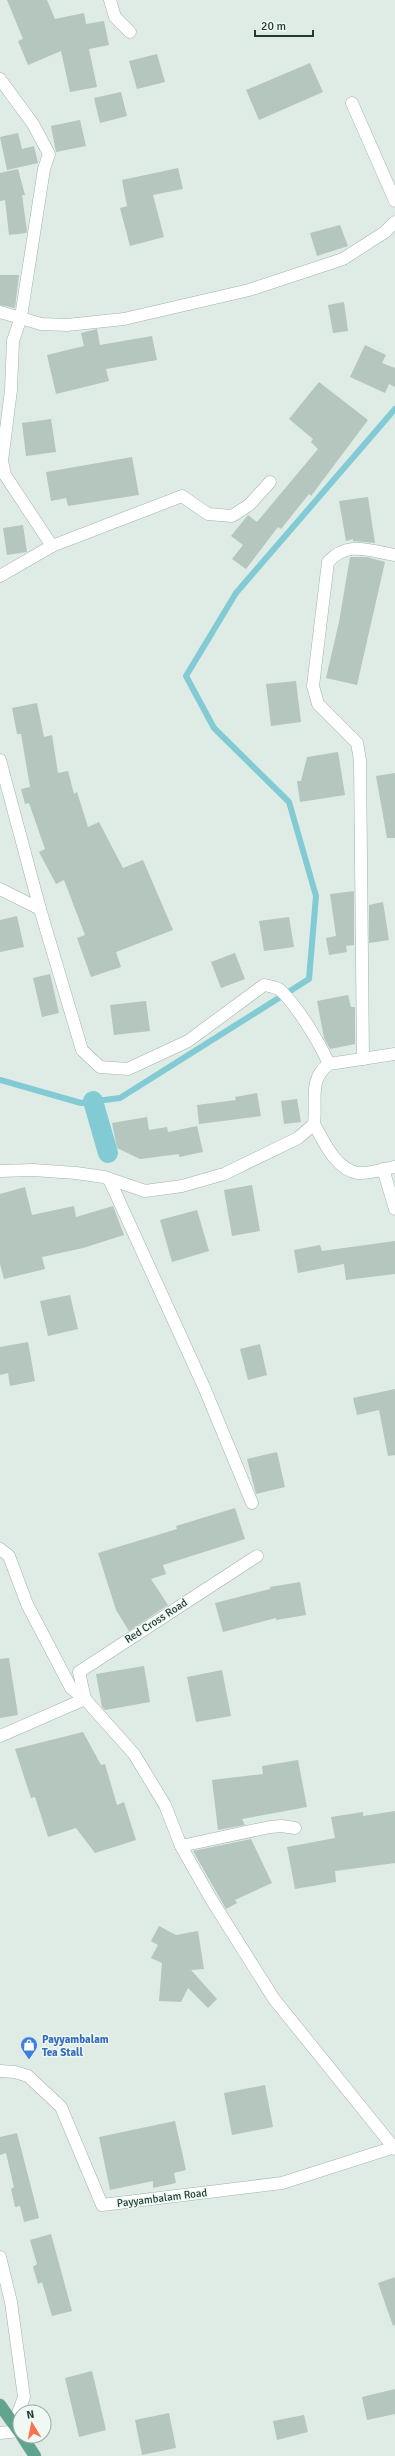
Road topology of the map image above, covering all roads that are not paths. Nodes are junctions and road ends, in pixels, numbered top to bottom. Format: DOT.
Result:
graph roads {
  1 [pos="110,0"];
  2 [pos="130,32"];
  3 [pos="0,79"];
  4 [pos="352,103"];
  5 [pos="395,201"];
  6 [pos="395,222"];
  7 [pos="0,312"];
  8 [pos="21,317"];
  9 [pos="270,482"];
  10 [pos="52,546"];
  11 [pos="395,555"];
  12 [pos="0,576"];
  13 [pos="0,760"];
  14 [pos="0,889"];
  15 [pos="40,909"];
  16 [pos="395,1054"];
  17 [pos="363,1059"];
  18 [pos="329,1064"];
  19 [pos="314,1124"];
  20 [pos="389,1168"];
  21 [pos="0,1171"];
  22 [pos="110,1179"];
  23 [pos="395,1209"];
  24 [pos="252,1503"];
  25 [pos="0,1549"];
  26 [pos="256,1556"];
  27 [pos="85,1699"];
  28 [pos="0,1736"];
  29 [pos="295,1828"];
  30 [pos="181,1846"];
  31 [pos="0,2071"];
  32 [pos="394,2148"];
  33 [pos="0,2257"];
  34 [pos="23,2404"];
  35 [pos="0,2405"];
  36 [pos="12,2421"];
  37 [pos="12,2432"];
  38 [pos="0,2433"];
  39 [pos="27,2444"];
  40 [pos="35,2456"];
  1 -- 2 [label="street"];
  3 -- 8 [label="street"];
  4 -- 5 [label="street"];
  6 -- 8 [label="street"];
  7 -- 8 [label="street"];
  8 -- 10 [label="street"];
  9 -- 10 [label="street"];
  10 -- 12 [label="street"];
  11 -- 17 [label="street"];
  13 -- 15 [label="street"];
  14 -- 15 [label="street"];
  15 -- 18 [label="street"];
  16 -- 17 [label="street"];
  17 -- 18 [label="street"];
  18 -- 19 [label="street"];
  19 -- 20 [label="street"];
  19 -- 22 [label="street"];
  20 -- 23 [label="street"];
  21 -- 22 [label="street"];
  22 -- 24 [label="street"];
  25 -- 27 [label="street"];
  26 -- 27 [label="street, Red Cross Road"];
  27 -- 28 [label="street"];
  27 -- 30 [label="street"];
  29 -- 30 [label="street"];
  30 -- 32 [label="street"];
  31 -- 32 [label="street, Payyambalam Road"];
  33 -- 34 [label="street"];
  35 -- 36 [label="main road"];
  37 -- 38 [label="street"];
  39 -- 40 [label="main road"];
}
